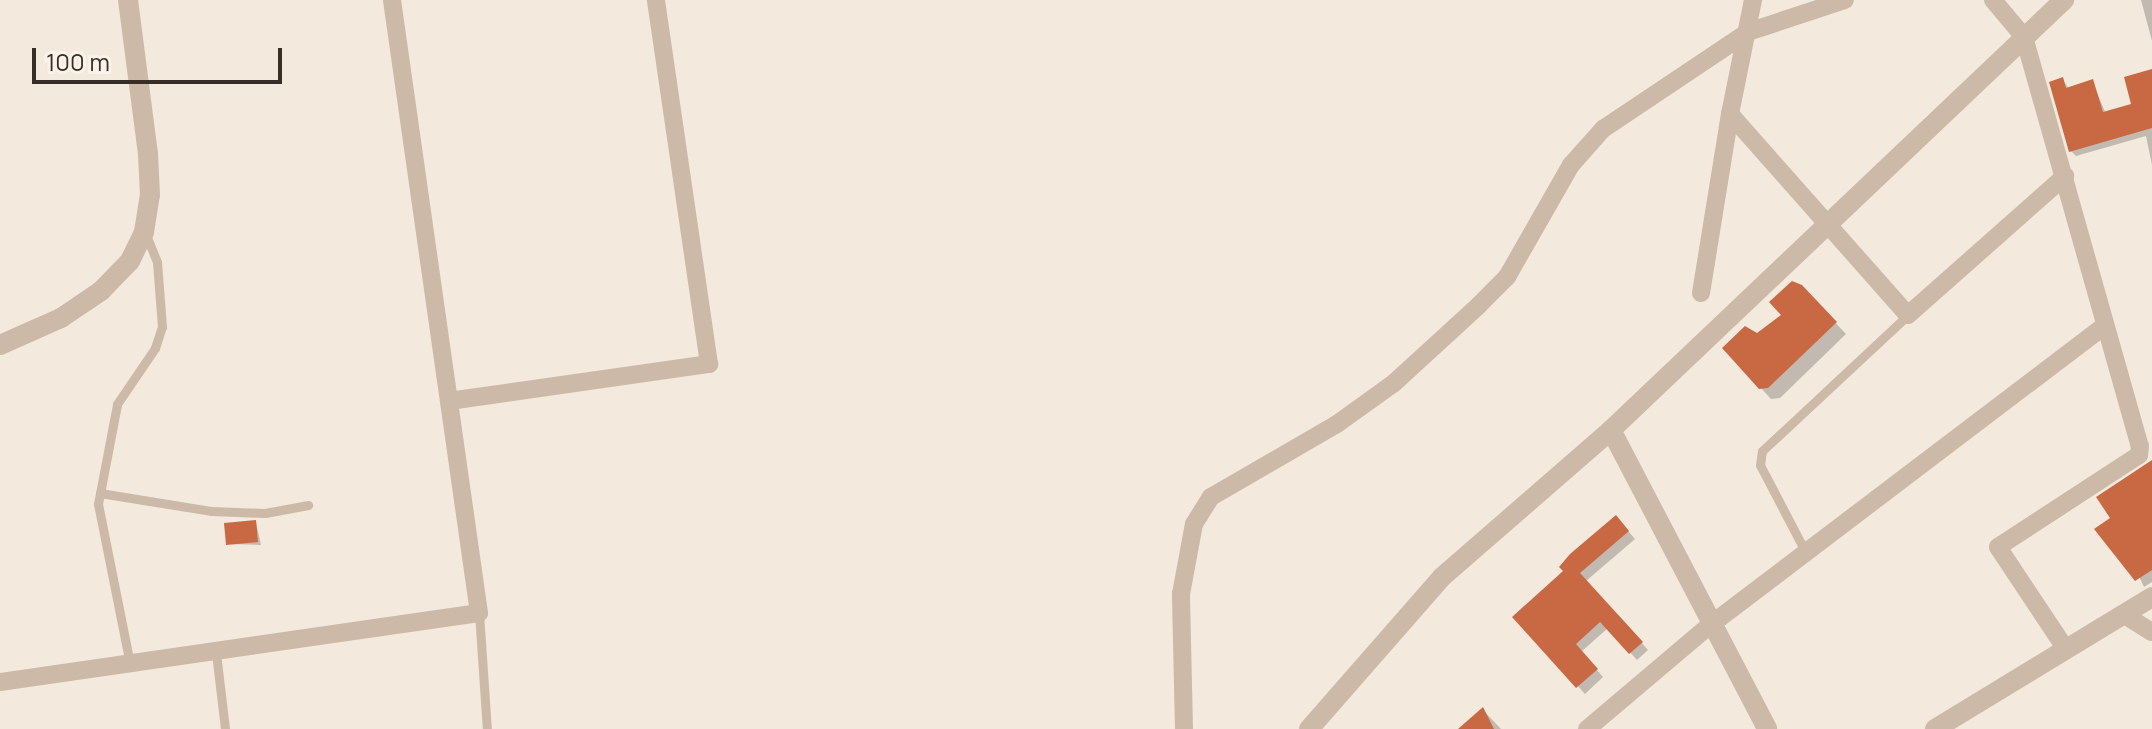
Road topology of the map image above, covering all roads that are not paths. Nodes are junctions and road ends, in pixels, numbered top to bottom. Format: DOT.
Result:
graph roads {
  1 [pos="128,0"];
  2 [pos="392,0"];
  3 [pos="656,0"];
  4 [pos="1753,0"];
  5 [pos="1845,0"];
  6 [pos="1993,0"];
  7 [pos="2064,0"];
  8 [pos="1748,32"];
  9 [pos="2024,37"];
  10 [pos="1730,114"];
  11 [pos="2065,176"];
  12 [pos="1825,222"];
  13 [pos="144,232"];
  14 [pos="1701,293"];
  15 [pos="1908,315"];
  16 [pos="2105,325"];
  17 [pos="0,345"];
  18 [pos="449,401"];
  19 [pos="1611,430"];
  20 [pos="100,493"];
  21 [pos="308,505"];
  22 [pos="1806,553"];
  23 [pos="2152,597"];
  24 [pos="479,613"];
  25 [pos="2123,614"];
  26 [pos="1709,626"];
  27 [pos="2152,632"];
  28 [pos="2065,648"];
  29 [pos="216,653"];
  30 [pos="130,664"];
  31 [pos="0,682"];
  32 [pos="225,729"];
  33 [pos="487,729"];
  34 [pos="1184,729"];
  35 [pos="1309,729"];
  36 [pos="1587,729"];
  37 [pos="1767,729"];
  38 [pos="1935,729"];
  1 -- 13 [label="street"];
  2 -- 18 [label="street"];
  3 -- 18 [label="street"];
  4 -- 8 [label="street"];
  5 -- 8 [label="street"];
  6 -- 9 [label="street"];
  7 -- 9 [label="street"];
  8 -- 10 [label="street"];
  8 -- 34 [label="street"];
  9 -- 11 [label="street"];
  9 -- 12 [label="street"];
  10 -- 12 [label="street"];
  10 -- 14 [label="street"];
  11 -- 15 [label="street"];
  11 -- 16 [label="street"];
  12 -- 15 [label="street"];
  12 -- 19 [label="street"];
  13 -- 17 [label="street"];
  13 -- 20 [label="lane"];
  15 -- 22 [label="lane"];
  16 -- 22 [label="street"];
  16 -- 28 [label="street"];
  18 -- 24 [label="street"];
  19 -- 26 [label="street"];
  19 -- 35 [label="street"];
  20 -- 21 [label="lane"];
  20 -- 30 [label="lane"];
  22 -- 26 [label="street"];
  23 -- 25 [label="street"];
  24 -- 29 [label="street"];
  24 -- 33 [label="lane"];
  25 -- 27 [label="street"];
  25 -- 28 [label="street"];
  26 -- 36 [label="street"];
  26 -- 37 [label="street"];
  28 -- 38 [label="street"];
  29 -- 30 [label="street"];
  29 -- 32 [label="lane"];
  30 -- 31 [label="street"];
}
